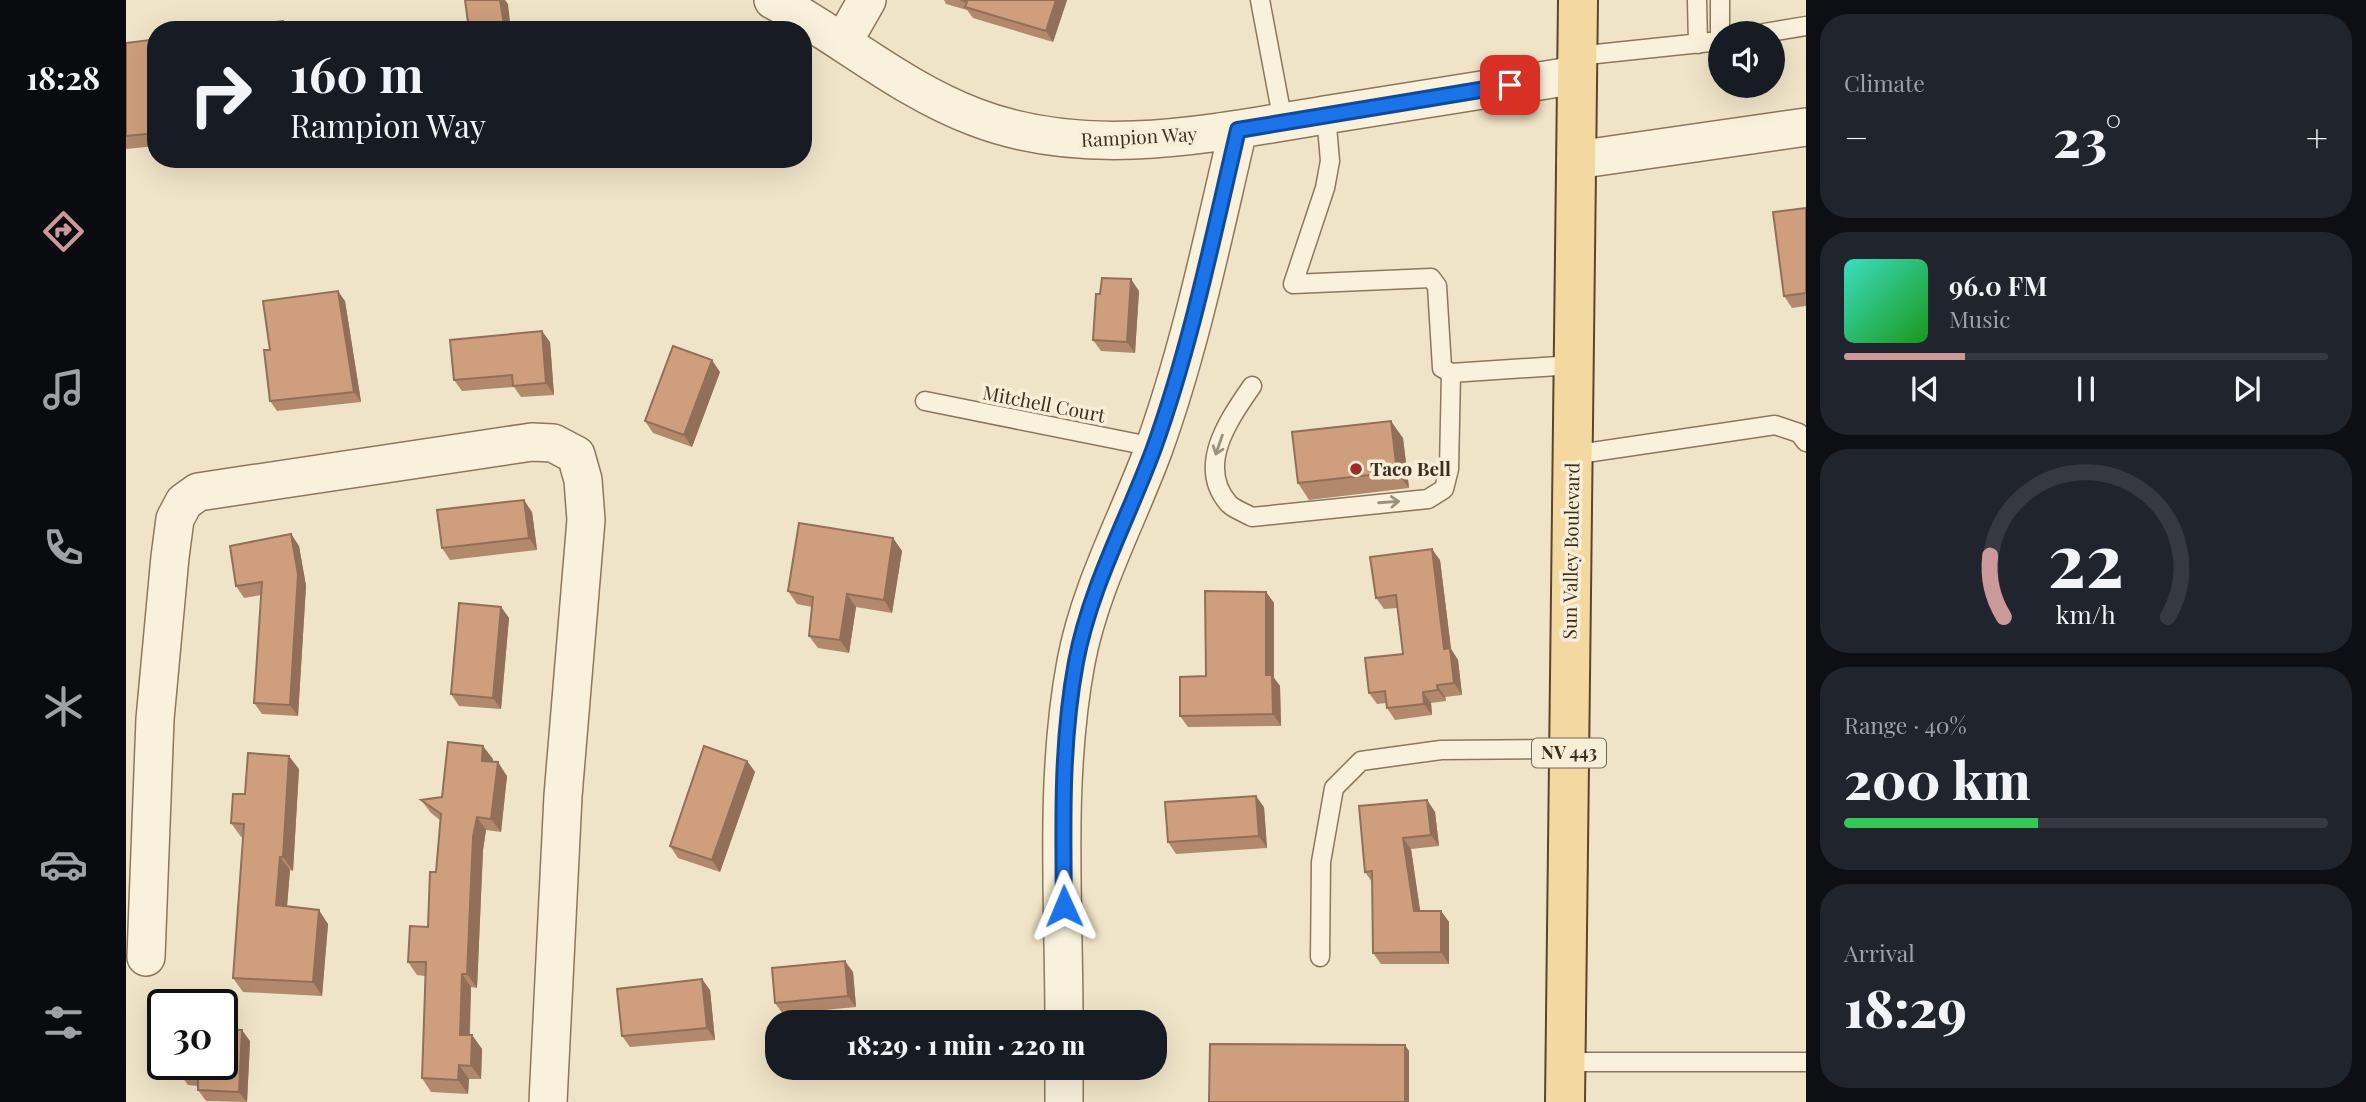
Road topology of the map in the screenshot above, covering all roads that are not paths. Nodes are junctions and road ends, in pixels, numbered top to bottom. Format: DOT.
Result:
graph roads {
  1 [pos="773,0"];
  2 [pos="867,0"];
  3 [pos="1260,0"];
  4 [pos="1578,0"];
  5 [pos="1698,0"];
  6 [pos="1720,0"];
  7 [pos="808,21"];
  8 [pos="1720,21"];
  9 [pos="812,23"];
  10 [pos="1806,26"];
  11 [pos="1785,30"];
  12 [pos="843,42"];
  13 [pos="1708,43"];
  14 [pos="1698,44"];
  15 [pos="1577,66"];
  16 [pos="1326,115"];
  17 [pos="1283,122"];
  18 [pos="1806,127"];
  19 [pos="1238,130"];
  20 [pos="1576,160"];
  21 [pos="1573,365"];
  22 [pos="1451,373"];
  23 [pos="1252,386"];
  24 [pos="925,401"];
  25 [pos="1806,442"];
  26 [pos="1154,447"];
  27 [pos="1573,455"];
  28 [pos="1569,749"];
  29 [pos="146,957"];
  30 [pos="1320,957"];
  31 [pos="1064,1010"];
  32 [pos="1566,1062"];
  33 [pos="1806,1062"];
  34 [pos="1064,1080"];
  35 [pos="548,1102"];
  36 [pos="1064,1102"];
  37 [pos="1565,1102"];
  1 -- 7 [label="street, Rampion Way"];
  2 -- 12 [label="street"];
  3 -- 17 [label="lane"];
  4 -- 15 [label="main road, Sun Valley Boulevard / NV 443"];
  5 -- 14 [label="lane"];
  6 -- 8 [label="lane"];
  9 -- 12 [label="street, Rampion Way"];
  10 -- 11 [label="lane"];
  12 -- 19 [label="street, Rampion Way"];
  13 -- 14 [label="lane"];
  14 -- 15 [label="lane"];
  15 -- 16 [label="street, Rampion Way"];
  15 -- 20 [label="main road, Sun Valley Boulevard / NV 443"];
  16 -- 17 [label="street, Rampion Way"];
  16 -- 22 [label="lane"];
  17 -- 19 [label="street, Rampion Way"];
  18 -- 20 [label="street"];
  19 -- 26 [label="street"];
  20 -- 21 [label="main road, Sun Valley Boulevard / NV 443"];
  21 -- 22 [label="lane"];
  21 -- 27 [label="main road, Sun Valley Boulevard / NV 443"];
  23 -- 22 [label="lane, one-way"];
  24 -- 26 [label="lane, Mitchell Court"];
  25 -- 27 [label="lane"];
  26 -- 31 [label="street"];
  27 -- 28 [label="main road, Sun Valley Boulevard / NV 443"];
  28 -- 30 [label="lane"];
  28 -- 32 [label="main road, Sun Valley Boulevard / NV 443"];
  29 -- 35 [label="street"];
  32 -- 33 [label="lane"];
  32 -- 37 [label="main road, Sun Valley Boulevard / NV 443"];
  34 -- 36 [label="street"];
}
